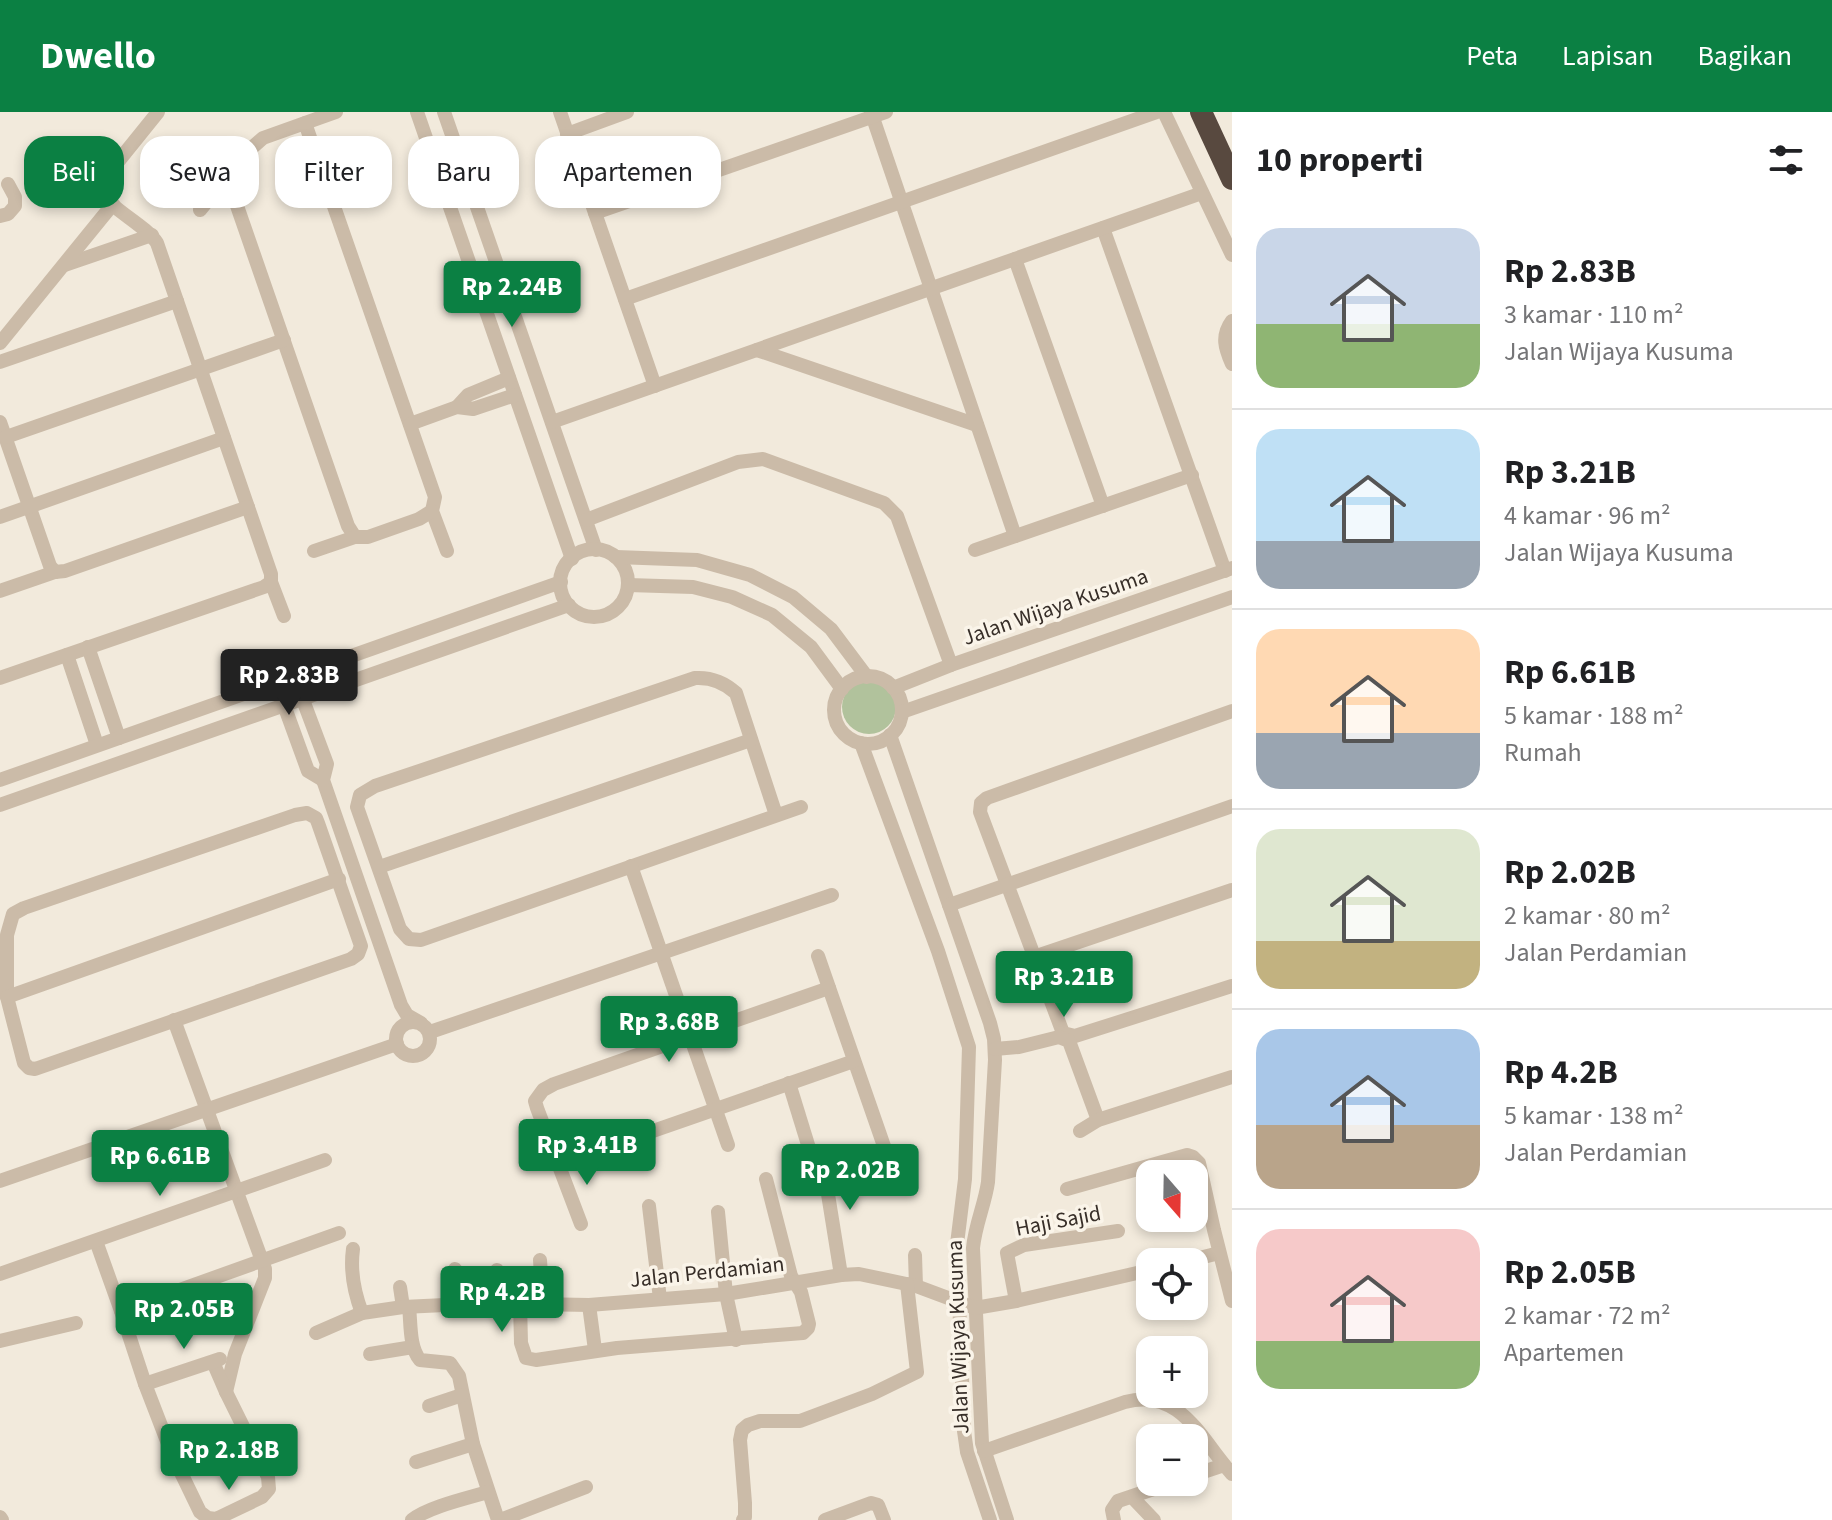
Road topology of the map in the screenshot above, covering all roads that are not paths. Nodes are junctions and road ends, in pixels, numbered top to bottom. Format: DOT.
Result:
graph roads {
  1 [pos="158,112"];
  2 [pos="336,112"];
  3 [pos="417,112"];
  4 [pos="444,112"];
  5 [pos="560,112"];
  6 [pos="627,112"];
  7 [pos="1157,112"];
  8 [pos="1164,112"];
  9 [pos="1201,112"];
  10 [pos="877,114"];
  11 [pos="305,123"];
  12 [pos="567,134"];
  13 [pos="259,142"];
  14 [pos="124,154"];
  15 [pos="1232,179"];
  16 [pos="8,184"];
  17 [pos="1202,193"];
  18 [pos="901,201"];
  19 [pos="110,208"];
  20 [pos="118,208"];
  21 [pos="238,208"];
  22 [pos="595,213"];
  23 [pos="0,216"];
  24 [pos="1103,228"];
  25 [pos="152,235"];
  26 [pos="1232,255"];
  27 [pos="1015,259"];
  28 [pos="62,266"];
  29 [pos="931,289"];
  30 [pos="625,299"];
  31 [pos="177,301"];
  32 [pos="1232,321"];
  33 [pos="284,340"];
  34 [pos="0,343"];
  35 [pos="757,350"];
  36 [pos="0,362"];
  37 [pos="1232,364"];
  38 [pos="201,368"];
  39 [pos="509,378"];
  40 [pos="655,386"];
  41 [pos="515,395"];
  42 [pos="457,407"];
  43 [pos="0,422"];
  44 [pos="552,422"];
  45 [pos="410,424"];
  46 [pos="977,425"];
  47 [pos="6,437"];
  48 [pos="224,438"];
  49 [pos="1192,475"];
  50 [pos="1103,506"];
  51 [pos="29,507"];
  52 [pos="248,507"];
  53 [pos="432,511"];
  54 [pos="0,517"];
  55 [pos="586,520"];
  56 [pos="1015,536"];
  57 [pos="355,537"];
  58 [pos="596,550"];
  59 [pos="975,550"];
  60 [pos="314,551"];
  61 [pos="447,551"];
  62 [pos="616,557"];
  63 [pos="572,559"];
  64 [pos="1229,570"];
  65 [pos="55,572"];
  66 [pos="271,582"];
  67 [pos="561,582"];
  68 [pos="628,585"];
  69 [pos="0,591"];
  70 [pos="1232,597"];
  71 [pos="569,605"];
  72 [pos="284,616"];
  73 [pos="88,647"];
  74 [pos="67,655"];
  75 [pos="951,665"];
  76 [pos="294,676"];
  77 [pos="867,677"];
  78 [pos="0,678"];
  79 [pos="276,683"];
  80 [pos="893,688"];
  81 [pos="842,689"];
  82 [pos="302,698"];
  83 [pos="283,705"];
  84 [pos="1232,711"];
  85 [pos="902,712"];
  86 [pos="890,735"];
  87 [pos="119,738"];
  88 [pos="751,740"];
  89 [pos="861,743"];
  90 [pos="97,745"];
  91 [pos="0,780"];
  92 [pos="323,780"];
  93 [pos="0,805"];
  94 [pos="1232,806"];
  95 [pos="801,807"];
  96 [pos="776,815"];
  97 [pos="631,866"];
  98 [pos="379,867"];
  99 [pos="339,879"];
  100 [pos="1008,884"];
  101 [pos="1232,890"];
  102 [pos="832,895"];
  103 [pos="949,905"];
  104 [pos="963,944"];
  105 [pos="938,951"];
  106 [pos="661,953"];
  107 [pos="818,956"];
  108 [pos="1034,957"];
  109 [pos="971,966"];
  110 [pos="946,974"];
  111 [pos="1232,986"];
  112 [pos="829,988"];
  113 [pos="7,997"];
  114 [pos="401,1005"];
  115 [pos="174,1020"];
  116 [pos="425,1028"];
  117 [pos="690,1036"];
  118 [pos="397,1038"];
  119 [pos="995,1049"];
  120 [pos="854,1061"];
  121 [pos="1232,1077"];
  122 [pos="789,1083"];
  123 [pos="208,1109"];
  124 [pos="715,1109"];
  125 [pos="1098,1120"];
  126 [pos="1080,1131"];
  127 [pos="728,1145"];
  128 [pos="885,1149"];
  129 [pos="325,1160"];
  130 [pos="813,1161"];
  131 [pos="558,1164"];
  132 [pos="766,1179"];
  133 [pos="0,1181"];
  134 [pos="827,1188"];
  135 [pos="1067,1189"];
  136 [pos="238,1192"];
  137 [pos="649,1206"];
  138 [pos="718,1212"];
  139 [pos="581,1224"];
  140 [pos="1118,1231"];
  141 [pos="339,1233"];
  142 [pos="96,1241"];
  143 [pos="353,1249"];
  144 [pos="1219,1253"];
  145 [pos="915,1255"];
  146 [pos="1208,1256"];
  147 [pos="540,1260"];
  148 [pos="263,1262"];
  149 [pos="455,1269"];
  150 [pos="497,1270"];
  151 [pos="1136,1273"];
  152 [pos="0,1274"];
  153 [pos="841,1275"];
  154 [pos="795,1283"];
  155 [pos="912,1285"];
  156 [pos="400,1287"];
  157 [pos="726,1294"];
  158 [pos="660,1299"];
  159 [pos="1016,1301"];
  160 [pos="1232,1301"];
  161 [pos="500,1303"];
  162 [pos="520,1303"];
  163 [pos="543,1303"];
  164 [pos="959,1303"];
  165 [pos="459,1304"];
  166 [pos="589,1305"];
  167 [pos="406,1307"];
  168 [pos="975,1308"];
  169 [pos="121,1311"];
  170 [pos="362,1313"];
  171 [pos="76,1323"];
  172 [pos="316,1333"];
  173 [pos="736,1340"];
  174 [pos="0,1341"];
  175 [pos="413,1347"];
  176 [pos="595,1350"];
  177 [pos="235,1354"];
  178 [pos="370,1354"];
  179 [pos="213,1362"];
  180 [pos="145,1384"];
  181 [pos="226,1392"];
  182 [pos="462,1395"];
  183 [pos="429,1406"];
  184 [pos="473,1444"];
  185 [pos="984,1451"];
  186 [pos="416,1462"];
  187 [pos="1228,1469"];
  188 [pos="1208,1473"];
  189 [pos="586,1487"];
  190 [pos="488,1492"];
  191 [pos="1136,1496"];
  192 [pos="1132,1497"];
  193 [pos="984,1518"];
  194 [pos="412,1520"];
  195 [pos="499,1520"];
  196 [pos="743,1520"];
  197 [pos="825,1520"];
  198 [pos="884,1520"];
  199 [pos="1007,1520"];
  200 [pos="1114,1520"];
  201 [pos="1154,1520"];
  1 -- 14 [label="street"];
  2 -- 11 [label="street"];
  3 -- 39 [label="street"];
  4 -- 44 [label="street"];
  5 -- 12 [label="street"];
  6 -- 12 [label="street"];
  7 -- 18 [label="street"];
  8 -- 17 [label="street"];
  9 -- 15 [label="highway"];
  10 -- 18 [label="street"];
  10 -- 22 [label="street"];
  11 -- 13 [label="street"];
  11 -- 45 [label="street"];
  12 -- 22 [label="street"];
  16 -- 23 [label="street"];
  17 -- 24 [label="street"];
  17 -- 26 [label="street"];
  18 -- 29 [label="street"];
  18 -- 30 [label="street"];
  19 -- 28 [label="street"];
  20 -- 25 [label="street"];
  21 -- 33 [label="street"];
  22 -- 30 [label="street"];
  24 -- 27 [label="street"];
  24 -- 49 [label="street"];
  25 -- 28 [label="street"];
  25 -- 31 [label="street"];
  27 -- 29 [label="street"];
  27 -- 50 [label="street"];
  28 -- 34 [label="street"];
  29 -- 35 [label="street"];
  29 -- 46 [label="street"];
  30 -- 40 [label="street"];
  31 -- 36 [label="street"];
  31 -- 38 [label="street"];
  32 -- 37 [label="street"];
  33 -- 38 [label="street"];
  33 -- 57 [label="street"];
  35 -- 40 [label="street"];
  35 -- 46 [label="street"];
  38 -- 47 [label="street"];
  38 -- 48 [label="street"];
  39 -- 41 [label="street"];
  39 -- 42 [label="street"];
  40 -- 44 [label="street"];
  41 -- 42 [label="street"];
  41 -- 63 [label="street"];
  42 -- 45 [label="street"];
  43 -- 47 [label="street"];
  44 -- 55 [label="street"];
  45 -- 53 [label="street"];
  46 -- 56 [label="street"];
  47 -- 51 [label="street"];
  48 -- 51 [label="street"];
  48 -- 52 [label="street"];
  49 -- 50 [label="street"];
  49 -- 64 [label="street"];
  50 -- 56 [label="street"];
  51 -- 54 [label="street"];
  51 -- 65 [label="street"];
  52 -- 65 [label="street"];
  52 -- 66 [label="street"];
  53 -- 57 [label="street"];
  53 -- 61 [label="street"];
  55 -- 58 [label="street"];
  55 -- 75 [label="street"];
  56 -- 59 [label="street"];
  57 -- 60 [label="street"];
  58 -- 62 [label="street"];
  58 -- 63 [label="street"];
  62 -- 68 [label="street"];
  62 -- 77 [label="street"];
  63 -- 67 [label="street"];
  64 -- 75 [label="street, Jalan Wijaya Kusuma"];
  65 -- 69 [label="street"];
  66 -- 72 [label="street"];
  66 -- 73 [label="street"];
  67 -- 71 [label="street"];
  67 -- 76 [label="street"];
  68 -- 71 [label="street"];
  68 -- 81 [label="street"];
  70 -- 85 [label="street"];
  71 -- 82 [label="street"];
  73 -- 74 [label="street"];
  73 -- 87 [label="street"];
  74 -- 78 [label="street"];
  74 -- 90 [label="street"];
  75 -- 80 [label="street, Jalan Wijaya Kusuma"];
  76 -- 79 [label="street"];
  76 -- 82 [label="street"];
  77 -- 80 [label="street"];
  77 -- 81 [label="street"];
  79 -- 83 [label="street"];
  79 -- 87 [label="street"];
  80 -- 85 [label="street"];
  81 -- 89 [label="street"];
  82 -- 83 [label="street"];
  82 -- 92 [label="street"];
  83 -- 92 [label="street"];
  83 -- 93 [label="street"];
  84 -- 100 [label="street"];
  85 -- 86 [label="street"];
  86 -- 89 [label="street"];
  86 -- 103 [label="street, Jalan Wijaya Kusuma"];
  87 -- 90 [label="street"];
  88 -- 96 [label="street"];
  88 -- 98 [label="street"];
  88 -- 98 [label="street"];
  89 -- 105 [label="street, Jalan Wijaya Kusuma"];
  90 -- 91 [label="street"];
  92 -- 114 [label="street"];
  94 -- 100 [label="street"];
  95 -- 96 [label="street"];
  96 -- 97 [label="street"];
  97 -- 98 [label="street"];
  97 -- 106 [label="street"];
  99 -- 113 [label="street"];
  99 -- 113 [label="street"];
  99 -- 115 [label="street"];
  100 -- 103 [label="street"];
  100 -- 108 [label="street"];
  101 -- 108 [label="street"];
  102 -- 106 [label="street"];
  103 -- 104 [label="street, Jalan Wijaya Kusuma"];
  104 -- 105 [label="street"];
  104 -- 109 [label="street, Jalan Wijaya Kusuma"];
  105 -- 110 [label="street, Jalan Wijaya Kusuma"];
  106 -- 116 [label="street"];
  106 -- 117 [label="street"];
  107 -- 112 [label="street"];
  108 -- 111 [label="street"];
  109 -- 110 [label="street"];
  109 -- 119 [label="street, Jalan Wijaya Kusuma"];
  110 -- 164 [label="street, Jalan Wijaya Kusuma"];
  112 -- 117 [label="street"];
  112 -- 120 [label="street"];
  113 -- 115 [label="street"];
  114 -- 116 [label="street"];
  114 -- 118 [label="street"];
  115 -- 123 [label="street"];
  116 -- 118 [label="street"];
  116 -- 118 [label="street"];
  117 -- 124 [label="street"];
  117 -- 131 [label="street"];
  118 -- 123 [label="street"];
  119 -- 125 [label="street"];
  119 -- 168 [label="street, Jalan Wijaya Kusuma"];
  120 -- 122 [label="street"];
  120 -- 128 [label="street"];
  121 -- 125 [label="street"];
  122 -- 124 [label="street"];
  122 -- 130 [label="street"];
  123 -- 133 [label="street"];
  123 -- 136 [label="street"];
  124 -- 127 [label="street"];
  124 -- 131 [label="street"];
  125 -- 126 [label="street"];
  129 -- 136 [label="street"];
  131 -- 139 [label="street"];
  132 -- 154 [label="street"];
  134 -- 153 [label="street"];
  135 -- 144 [label="street"];
  136 -- 142 [label="street"];
  136 -- 148 [label="street"];
  137 -- 158 [label="street"];
  138 -- 157 [label="street"];
  140 -- 159 [label="street, Haji Sajid"];
  141 -- 148 [label="street"];
  142 -- 152 [label="street"];
  142 -- 169 [label="street"];
  143 -- 170 [label="street"];
  144 -- 146 [label="street"];
  144 -- 160 [label="street"];
  145 -- 155 [label="street"];
  147 -- 163 [label="street"];
  148 -- 169 [label="street"];
  148 -- 177 [label="street"];
  149 -- 165 [label="street"];
  150 -- 161 [label="street"];
  151 -- 159 [label="street"];
  153 -- 154 [label="street, Jalan Perdamian"];
  153 -- 155 [label="street, Jalan Perdamian"];
  154 -- 157 [label="street, Jalan Perdamian"];
  154 -- 173 [label="street"];
  155 -- 164 [label="street, Jalan Perdamian"];
  155 -- 196 [label="street"];
  156 -- 167 [label="street"];
  157 -- 158 [label="street, Jalan Perdamian"];
  157 -- 173 [label="street"];
  158 -- 166 [label="street, Jalan Perdamian"];
  159 -- 168 [label="street"];
  161 -- 162 [label="street, Jalan Perdamian"];
  161 -- 165 [label="street, Jalan Perdamian"];
  162 -- 163 [label="street, Jalan Perdamian"];
  162 -- 176 [label="street"];
  163 -- 166 [label="street, Jalan Perdamian"];
  164 -- 168 [label="street, Jalan Perdamian"];
  164 -- 193 [label="street, Jalan Wijaya Kusuma"];
  165 -- 167 [label="street, Jalan Perdamian"];
  166 -- 176 [label="street"];
  167 -- 170 [label="street, Jalan Perdamian"];
  167 -- 175 [label="street"];
  168 -- 185 [label="street, Jalan Wijaya Kusuma"];
  169 -- 180 [label="street"];
  170 -- 172 [label="street, Jalan Perdamian"];
  171 -- 174 [label="street"];
  173 -- 176 [label="street"];
  175 -- 178 [label="street"];
  175 -- 182 [label="street"];
  177 -- 179 [label="street"];
  177 -- 181 [label="street"];
  179 -- 180 [label="street"];
  179 -- 181 [label="street"];
  180 -- 181 [label="street"];
  182 -- 183 [label="street"];
  182 -- 184 [label="street"];
  184 -- 186 [label="street"];
  184 -- 190 [label="street"];
  185 -- 187 [label="street"];
  185 -- 199 [label="street, Jalan Wijaya Kusuma"];
  187 -- 188 [label="street"];
  189 -- 195 [label="street"];
  190 -- 194 [label="street"];
  190 -- 195 [label="street"];
  191 -- 192 [label="street"];
  192 -- 200 [label="street"];
  192 -- 201 [label="street"];
  197 -- 198 [label="street"];
}
